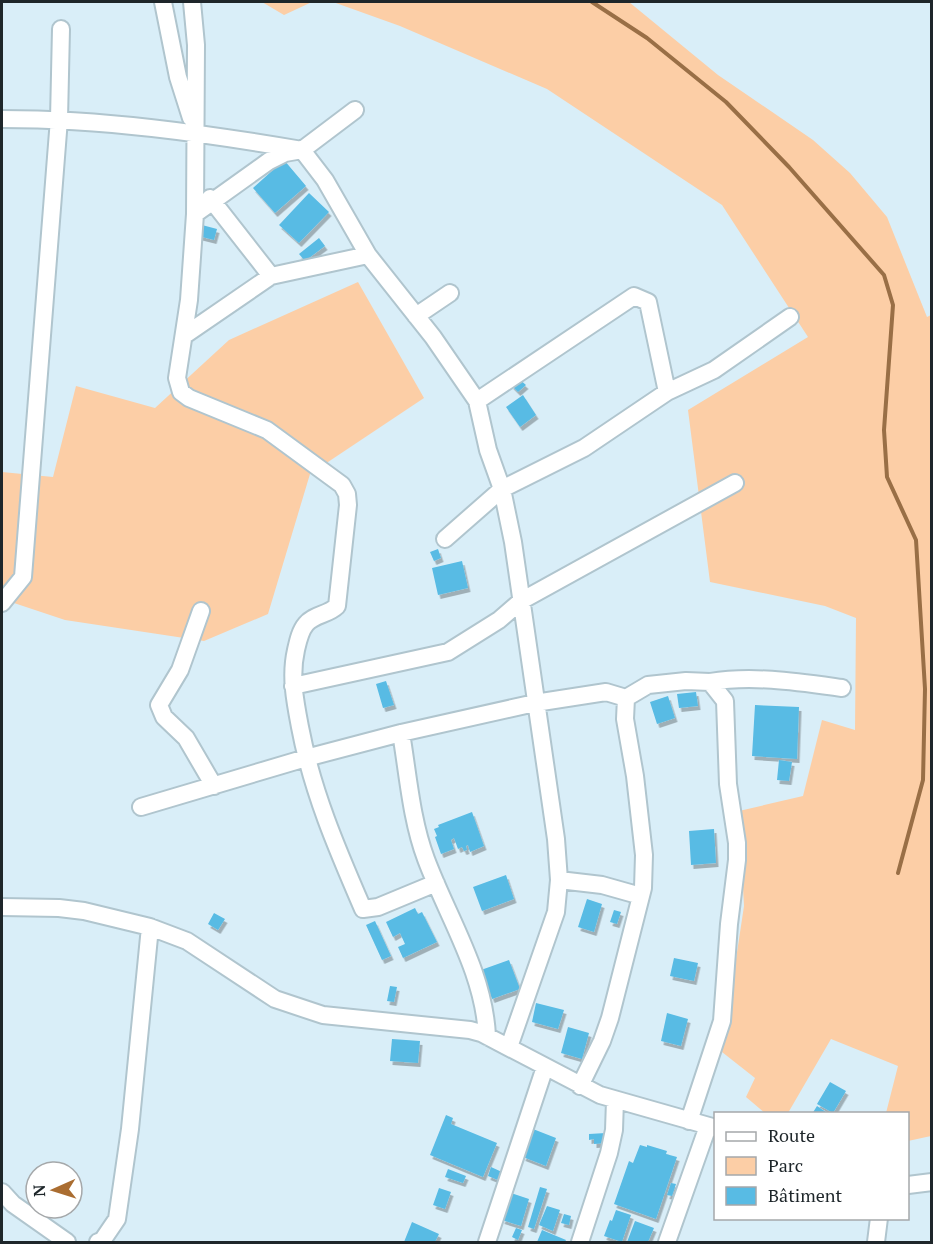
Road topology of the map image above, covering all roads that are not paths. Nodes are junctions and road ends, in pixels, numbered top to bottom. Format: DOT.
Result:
graph roads {
  1 [pos="164,2"];
  2 [pos="192,2"];
  3 [pos="61,29"];
  4 [pos="355,110"];
  5 [pos="2,119"];
  6 [pos="59,119"];
  7 [pos="195,133"];
  8 [pos="302,150"];
  9 [pos="211,200"];
  10 [pos="195,214"];
  11 [pos="368,255"];
  12 [pos="271,276"];
  13 [pos="450,293"];
  14 [pos="416,316"];
  15 [pos="790,317"];
  16 [pos="185,335"];
  17 [pos="667,392"];
  18 [pos="477,402"];
  19 [pos="735,483"];
  20 [pos="502,489"];
  21 [pos="445,538"];
  22 [pos="521,600"];
  23 [pos="2,603"];
  24 [pos="201,611"];
  25 [pos="710,682"];
  26 [pos="294,686"];
  27 [pos="842,688"];
  28 [pos="626,698"];
  29 [pos="536,703"];
  30 [pos="401,733"];
  31 [pos="306,758"];
  32 [pos="214,786"];
  33 [pos="141,807"];
  34 [pos="559,880"];
  35 [pos="436,884"];
  36 [pos="641,896"];
  37 [pos="2,907"];
  38 [pos="150,927"];
  39 [pos="487,1036"];
  40 [pos="509,1047"];
  41 [pos="545,1067"];
  42 [pos="580,1086"];
  43 [pos="615,1100"];
  44 [pos="689,1121"];
  45 [pos="712,1127"];
  46 [pos="932,1182"];
  47 [pos="909,1185"];
  48 [pos="2,1192"];
  49 [pos="879,1220"];
  50 [pos="67,1242"];
  51 [pos="98,1242"];
  52 [pos="487,1242"];
  53 [pos="580,1242"];
  54 [pos="667,1242"];
  55 [pos="876,1242"];
  1 -- 7 [label="street"];
  2 -- 7 [label="street"];
  3 -- 6 [label="street"];
  4 -- 8 [label="street"];
  5 -- 6 [label="street"];
  6 -- 7 [label="street"];
  6 -- 23 [label="street"];
  7 -- 8 [label="street"];
  7 -- 10 [label="street"];
  8 -- 9 [label="street"];
  8 -- 11 [label="street"];
  9 -- 10 [label="street"];
  9 -- 12 [label="street"];
  10 -- 16 [label="street"];
  11 -- 12 [label="street"];
  11 -- 14 [label="street"];
  12 -- 16 [label="street"];
  13 -- 14 [label="street"];
  14 -- 18 [label="street"];
  15 -- 17 [label="street"];
  16 -- 26 [label="street"];
  17 -- 18 [label="street"];
  17 -- 20 [label="street"];
  18 -- 20 [label="street"];
  19 -- 22 [label="street"];
  20 -- 21 [label="street"];
  20 -- 22 [label="street"];
  22 -- 26 [label="street"];
  22 -- 29 [label="street"];
  24 -- 32 [label="street"];
  25 -- 27 [label="street"];
  25 -- 28 [label="street"];
  25 -- 44 [label="street"];
  26 -- 31 [label="street"];
  28 -- 29 [label="street"];
  28 -- 36 [label="street"];
  29 -- 30 [label="street"];
  29 -- 34 [label="street"];
  30 -- 31 [label="street"];
  30 -- 35 [label="street"];
  31 -- 32 [label="street"];
  31 -- 35 [label="street"];
  32 -- 33 [label="street"];
  34 -- 36 [label="street"];
  34 -- 40 [label="street"];
  35 -- 39 [label="street"];
  36 -- 42 [label="street"];
  37 -- 38 [label="street"];
  38 -- 39 [label="street"];
  38 -- 51 [label="street"];
  39 -- 40 [label="street"];
  40 -- 41 [label="street"];
  41 -- 42 [label="street"];
  41 -- 52 [label="street"];
  42 -- 43 [label="street"];
  43 -- 44 [label="street"];
  43 -- 53 [label="street"];
  44 -- 45 [label="street"];
  45 -- 54 [label="street"];
  46 -- 47 [label="street"];
  48 -- 50 [label="street"];
  49 -- 55 [label="street"];
}
